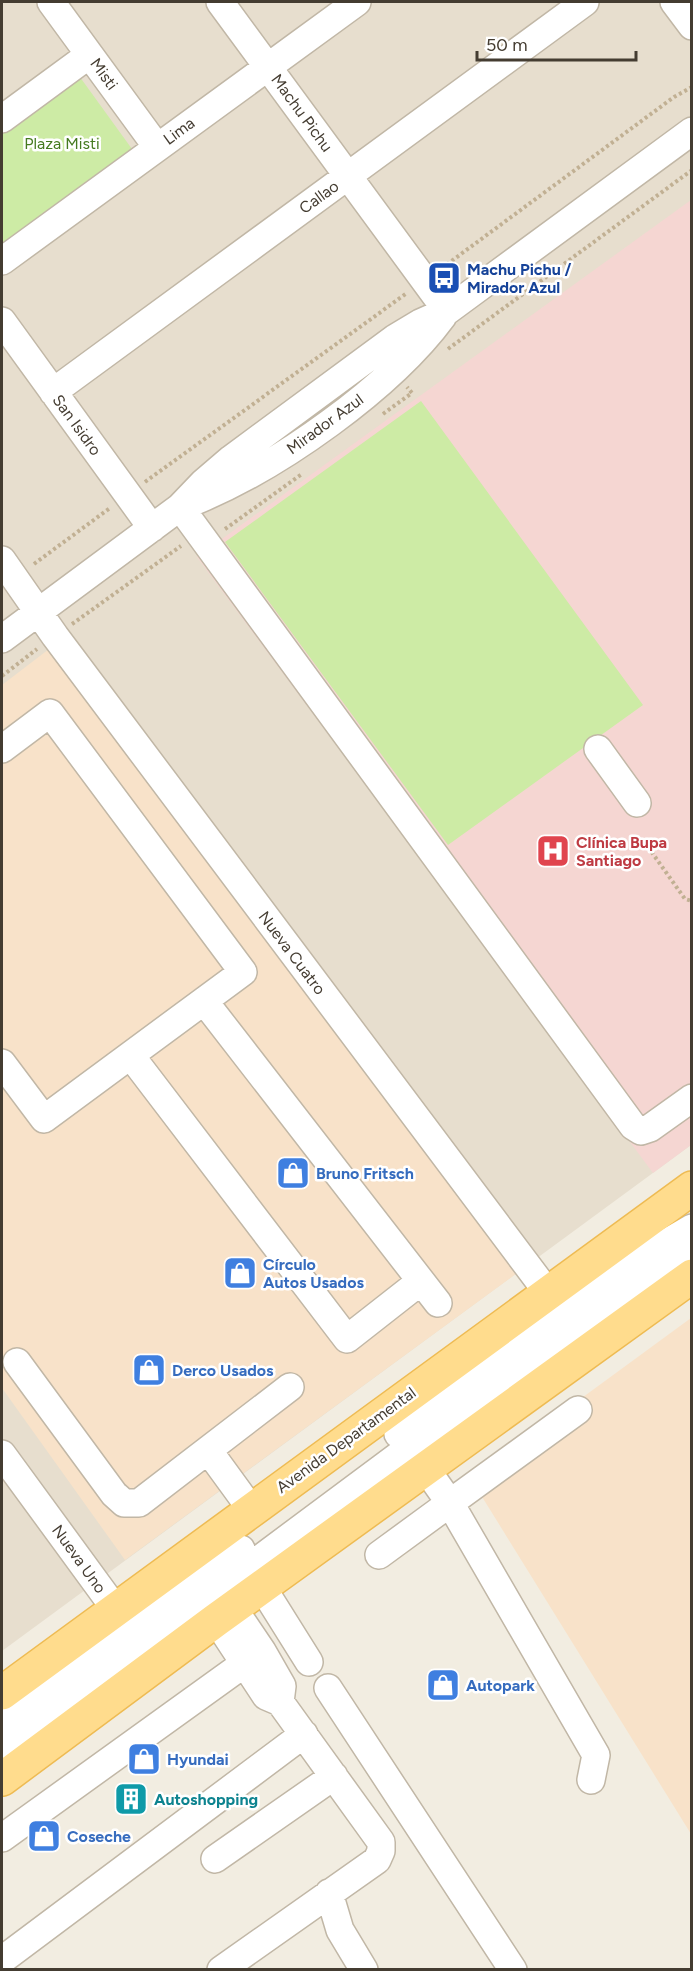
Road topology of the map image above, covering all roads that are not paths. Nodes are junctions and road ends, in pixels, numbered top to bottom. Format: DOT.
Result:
graph roads {
  1 [pos="51,2"];
  2 [pos="220,2"];
  3 [pos="357,2"];
  4 [pos="585,2"];
  5 [pos="674,2"];
  6 [pos="692,26"];
  7 [pos="89,55"];
  8 [pos="268,66"];
  9 [pos="2,119"];
  10 [pos="692,131"];
  11 [pos="157,147"];
  12 [pos="348,176"];
  13 [pos="2,261"];
  14 [pos="447,311"];
  15 [pos="2,321"];
  16 [pos="53,392"];
  17 [pos="180,507"];
  18 [pos="152,528"];
  19 [pos="8,569"];
  20 [pos="38,612"];
  21 [pos="2,639"];
  22 [pos="2,748"];
  23 [pos="598,749"];
  24 [pos="637,803"];
  25 [pos="204,1001"];
  26 [pos="131,1056"];
  27 [pos="2,1063"];
  28 [pos="692,1098"];
  29 [pos="692,1188"];
  30 [pos="692,1228"];
  31 [pos="692,1251"];
  32 [pos="692,1276"];
  33 [pos="421,1281"];
  34 [pos="548,1293"];
  35 [pos="438,1303"];
  36 [pos="17,1362"];
  37 [pos="290,1387"];
  38 [pos="578,1410"];
  39 [pos="208,1450"];
  40 [pos="2,1454"];
  41 [pos="426,1469"];
  42 [pos="450,1503"];
  43 [pos="251,1509"];
  44 [pos="379,1554"];
  45 [pos="262,1587"];
  46 [pos="225,1614"];
  47 [pos="135,1638"];
  48 [pos="309,1662"];
  49 [pos="245,1663"];
  50 [pos="328,1688"];
  51 [pos="2,1693"];
  52 [pos="280,1702"];
  53 [pos="2,1726"];
  54 [pos="304,1734"];
  55 [pos="2,1751"];
  56 [pos="334,1776"];
  57 [pos="2,1779"];
  58 [pos="591,1780"];
  59 [pos="358,1808"];
  60 [pos="416,1823"];
  61 [pos="2,1838"];
  62 [pos="215,1859"];
  63 [pos="329,1893"];
  64 [pos="2,1960"];
  65 [pos="221,1970"];
  66 [pos="364,1970"];
  67 [pos="513,1970"];
  1 -- 7 [label="street, Misti"];
  2 -- 8 [label="street, Machu Pichu"];
  3 -- 8 [label="street, Lima"];
  4 -- 12 [label="street, Callao"];
  5 -- 6 [label="street"];
  7 -- 9 [label="street"];
  7 -- 11 [label="street, Misti"];
  8 -- 11 [label="street, Lima"];
  8 -- 12 [label="street, Machu Pichu"];
  10 -- 14 [label="street, Mirador Azul"];
  11 -- 13 [label="street, Lima"];
  12 -- 14 [label="street, Machu Pichu"];
  12 -- 16 [label="street, Callao"];
  14 -- 17 [label="street, Mirador Azul"];
  15 -- 16 [label="street, San Isidro"];
  16 -- 18 [label="street, San Isidro"];
  17 -- 18 [label="street, Mirador Azul"];
  17 -- 28 [label="street"];
  18 -- 20 [label="street, Mirador Azul"];
  19 -- 20 [label="street, Nueva Cuatro"];
  20 -- 21 [label="street, Mirador Azul"];
  20 -- 34 [label="street, Nueva Cuatro"];
  22 -- 25 [label="street"];
  23 -- 24 [label="street"];
  25 -- 26 [label="street"];
  25 -- 33 [label="street"];
  26 -- 27 [label="street"];
  26 -- 33 [label="street"];
  29 -- 34 [label="main road, Avenida Departamental"];
  30 -- 47 [label="street"];
  31 -- 47 [label="street"];
  32 -- 41 [label="main road, Avenida Departamental"];
  33 -- 35 [label="street"];
  34 -- 43 [label="main road, Avenida Departamental"];
  36 -- 39 [label="street"];
  37 -- 39 [label="street"];
  38 -- 42 [label="street"];
  39 -- 43 [label="street"];
  40 -- 47 [label="street, Nueva Uno"];
  41 -- 42 [label="street"];
  41 -- 45 [label="main road, Avenida Departamental"];
  42 -- 44 [label="street"];
  42 -- 58 [label="street"];
  43 -- 47 [label="main road, Avenida Departamental"];
  45 -- 46 [label="main road, Avenida Departamental"];
  45 -- 48 [label="street"];
  46 -- 47 [label="main road, Avenida Departamental"];
  46 -- 49 [label="street"];
  46 -- 52 [label="street"];
  47 -- 51 [label="main road, Avenida Departamental"];
  47 -- 53 [label="street"];
  47 -- 55 [label="street"];
  47 -- 57 [label="main road, Avenida Departamental"];
  49 -- 52 [label="street"];
  49 -- 61 [label="street"];
  50 -- 60 [label="street"];
  52 -- 54 [label="street"];
  54 -- 56 [label="street"];
  54 -- 64 [label="street"];
  56 -- 59 [label="street"];
  56 -- 62 [label="street"];
  59 -- 60 [label="street"];
  59 -- 63 [label="street"];
  60 -- 67 [label="street"];
  63 -- 65 [label="street"];
  63 -- 66 [label="street"];
}
